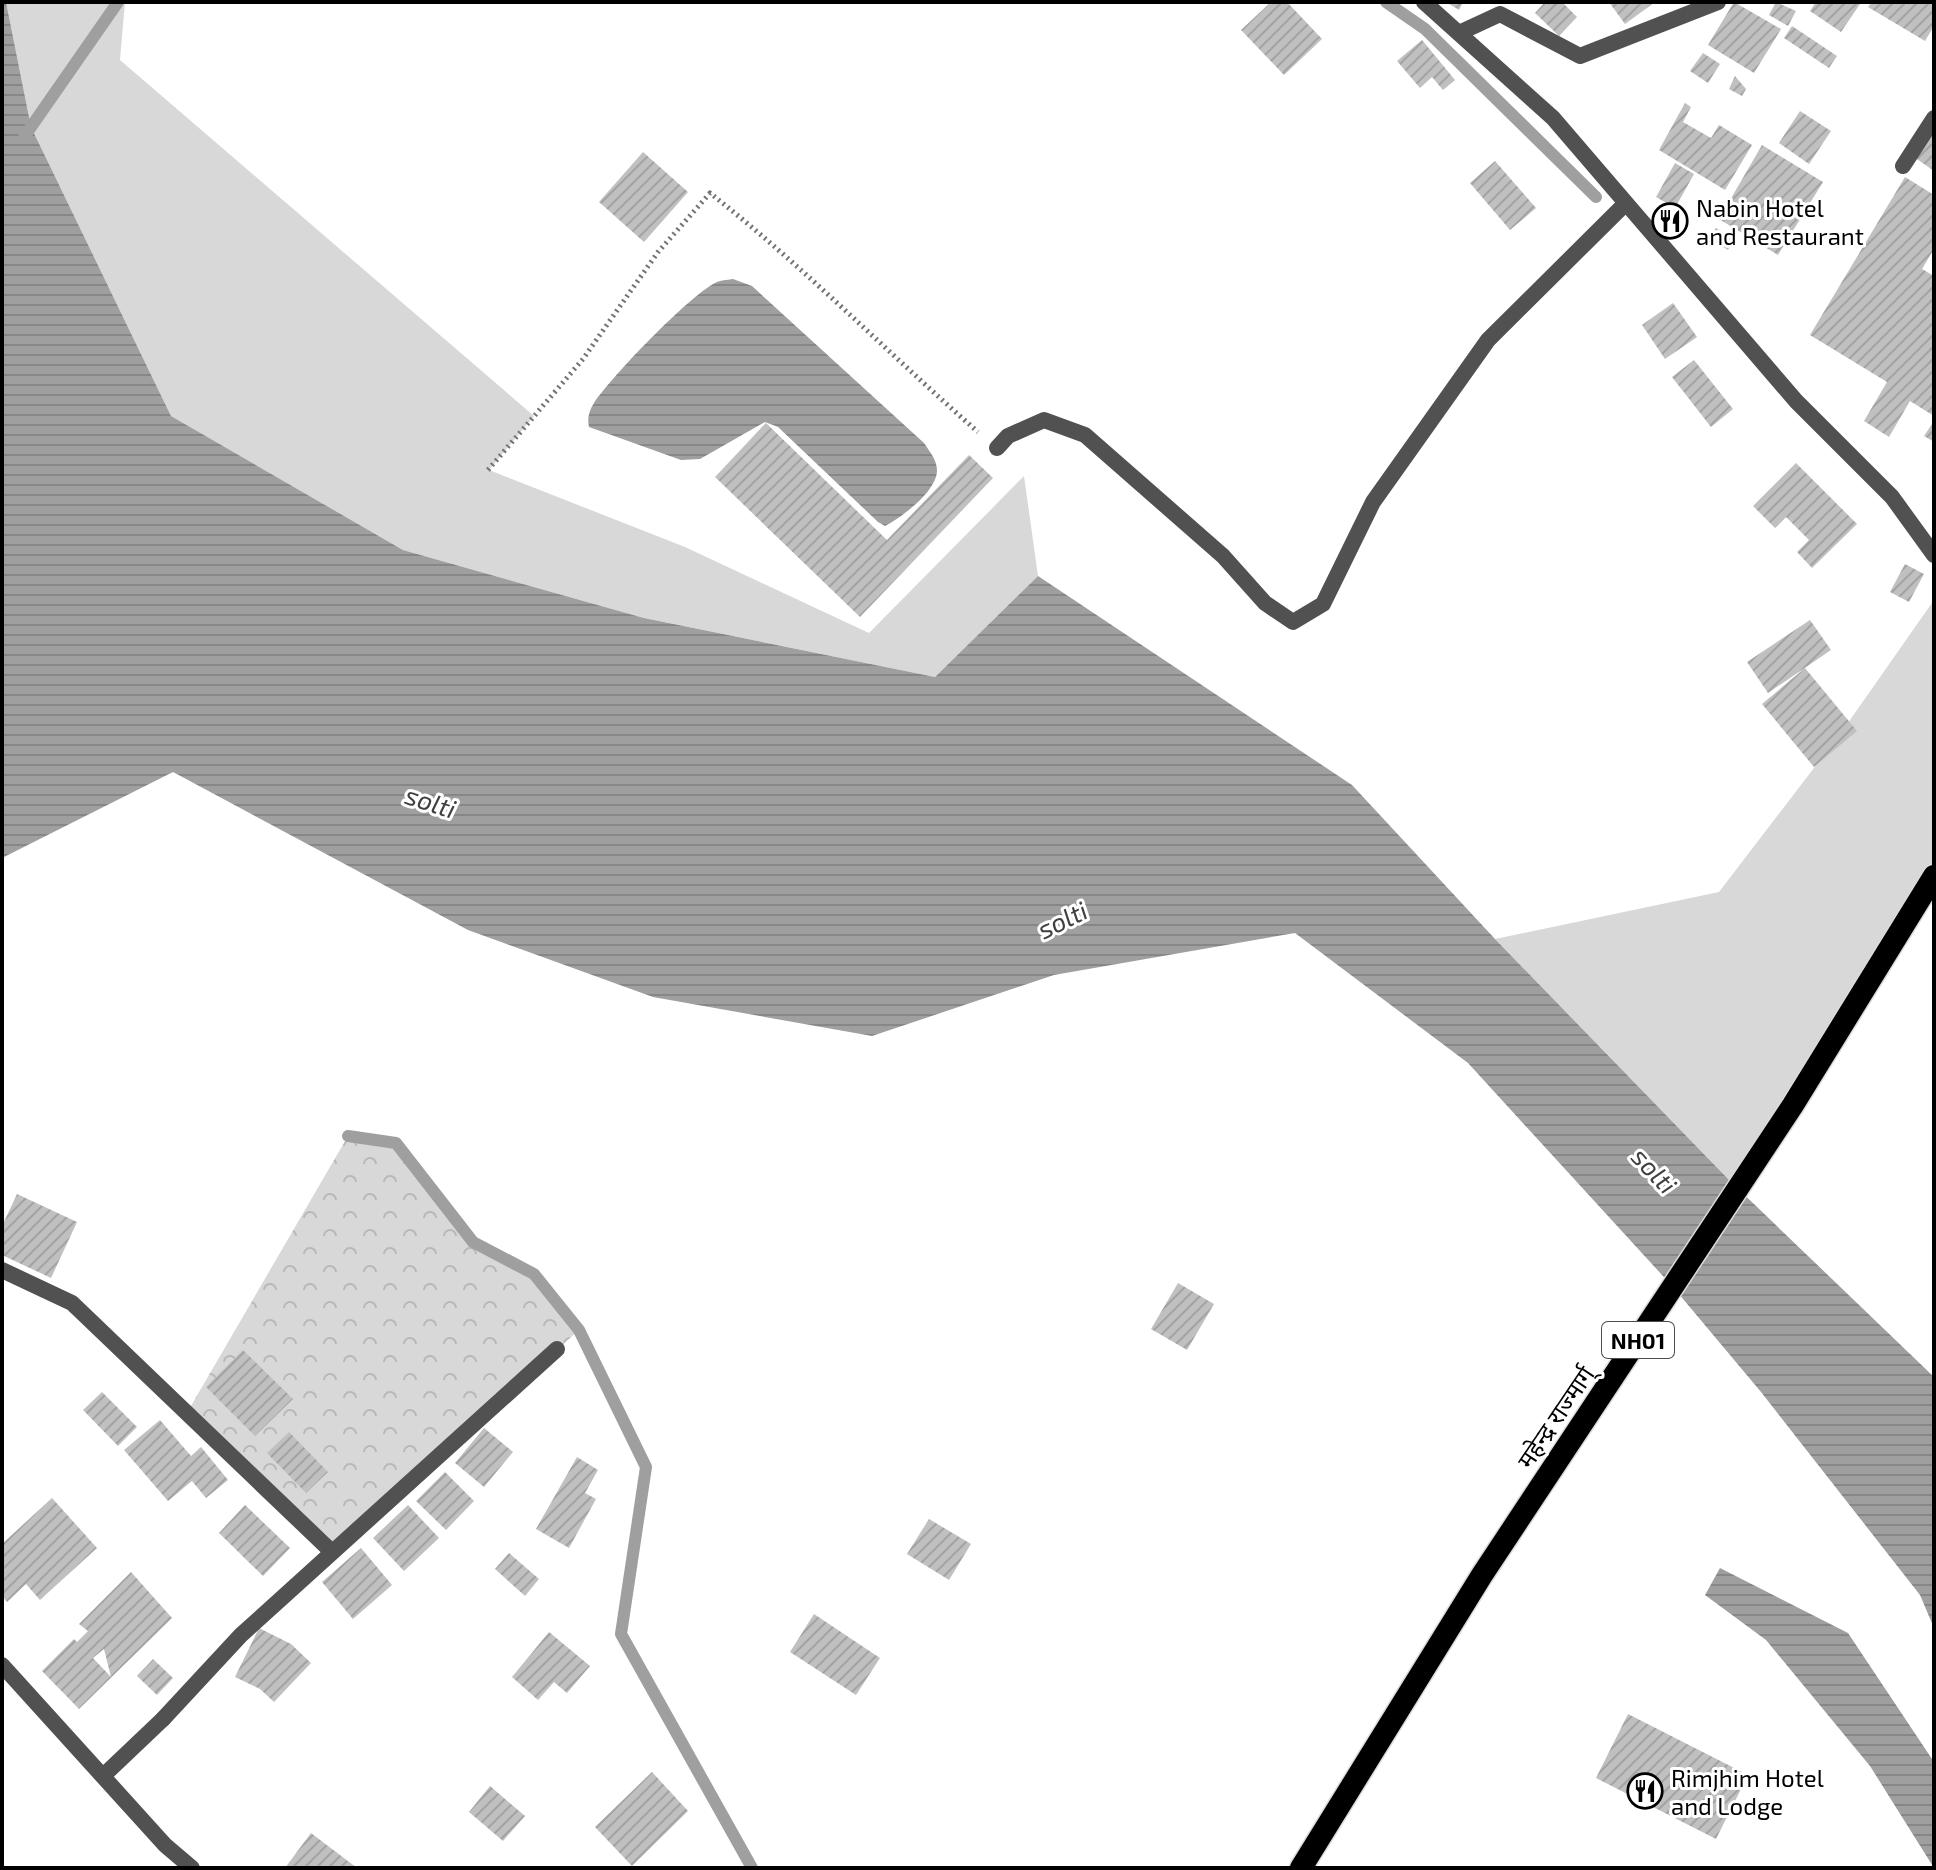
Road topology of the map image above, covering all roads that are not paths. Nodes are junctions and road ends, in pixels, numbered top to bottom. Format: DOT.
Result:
graph roads {
  1 [pos="1424,2"];
  2 [pos="1718,2"];
  3 [pos="1459,33"];
  4 [pos="1934,118"];
  5 [pos="1903,166"];
  6 [pos="1625,204"];
  7 [pos="997,448"];
  8 [pos="1934,555"];
  9 [pos="1934,876"];
  10 [pos="2,1270"];
  11 [pos="557,1349"];
  12 [pos="332,1552"];
  13 [pos="2,1665"];
  14 [pos="103,1776"];
  15 [pos="192,1868"];
  16 [pos="1301,1868"];
  1 -- 3 [label="street"];
  2 -- 3 [label="street"];
  3 -- 6 [label="street"];
  4 -- 5 [label="street"];
  6 -- 7 [label="street"];
  6 -- 8 [label="street"];
  9 -- 16 [label="highway, महेन्द्र राज्मार्ग् / NH01"];
  10 -- 12 [label="street"];
  11 -- 12 [label="street"];
  12 -- 14 [label="street"];
  13 -- 14 [label="street"];
  14 -- 15 [label="street"];
}
